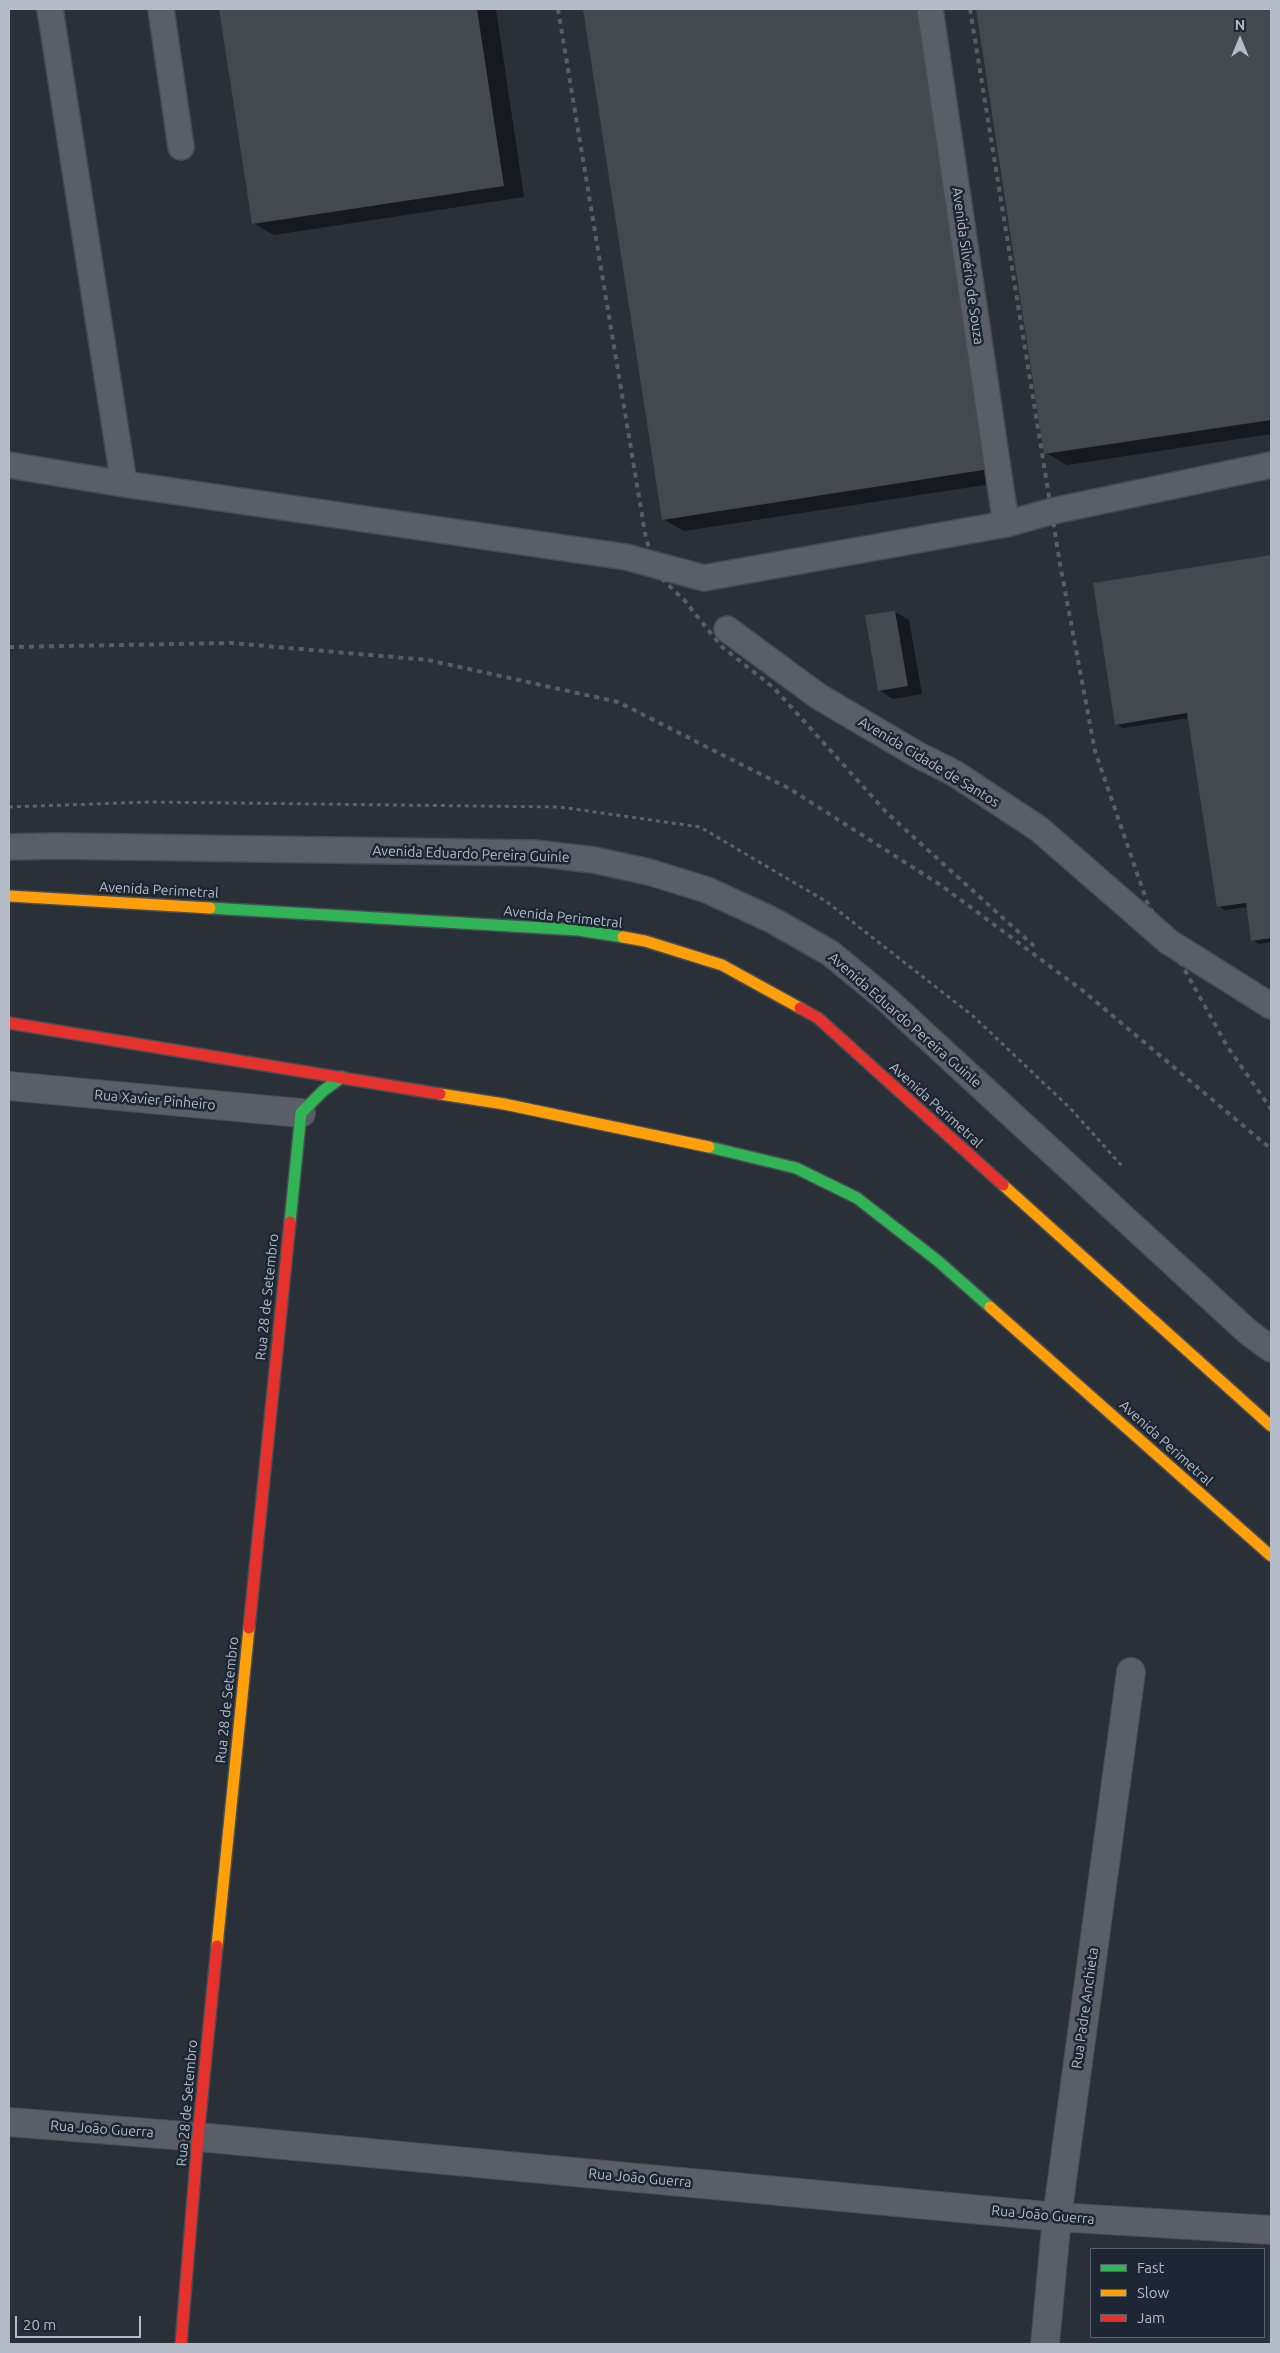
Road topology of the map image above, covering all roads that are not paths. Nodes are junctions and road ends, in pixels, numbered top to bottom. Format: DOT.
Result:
graph roads {
  1 [pos="50,9"];
  2 [pos="161,9"];
  3 [pos="930,9"];
  4 [pos="181,147"];
  5 [pos="1271,464"];
  6 [pos="9,465"];
  7 [pos="124,484"];
  8 [pos="1006,524"];
  9 [pos="727,630"];
  10 [pos="9,847"];
  11 [pos="9,896"];
  12 [pos="1271,1006"];
  13 [pos="9,1023"];
  14 [pos="342,1077"];
  15 [pos="9,1086"];
  16 [pos="301,1113"];
  17 [pos="1271,1349"];
  18 [pos="1271,1426"];
  19 [pos="1271,1556"];
  20 [pos="1131,1672"];
  21 [pos="9,2122"];
  22 [pos="198,2137"];
  23 [pos="1057,2217"];
  24 [pos="1271,2230"];
  25 [pos="181,2344"];
  26 [pos="1045,2344"];
  1 -- 7 [label="lane"];
  2 -- 4 [label="lane"];
  3 -- 8 [label="lane, Avenida Silvério de Souza"];
  5 -- 8 [label="lane"];
  6 -- 7 [label="lane"];
  7 -- 8 [label="lane"];
  9 -- 12 [label="lane, Avenida Cidade de Santos"];
  10 -- 17 [label="lane, Avenida Eduardo Pereira Guinle"];
  11 -- 18 [label="main road, Avenida Perimetral"];
  13 -- 14 [label="main road, Avenida Perimetral"];
  14 -- 16 [label="main road"];
  14 -- 19 [label="main road, Avenida Perimetral"];
  15 -- 16 [label="street, Rua Xavier Pinheiro"];
  16 -- 22 [label="main road, Rua 28 de Setembro"];
  20 -- 23 [label="street, Rua Padre Anchieta"];
  21 -- 22 [label="street, Rua João Guerra"];
  22 -- 23 [label="street, Rua João Guerra"];
  22 -- 25 [label="main road, Rua 28 de Setembro"];
  23 -- 24 [label="street, Rua João Guerra"];
  23 -- 26 [label="street, Rua Padre Anchieta"];
}
